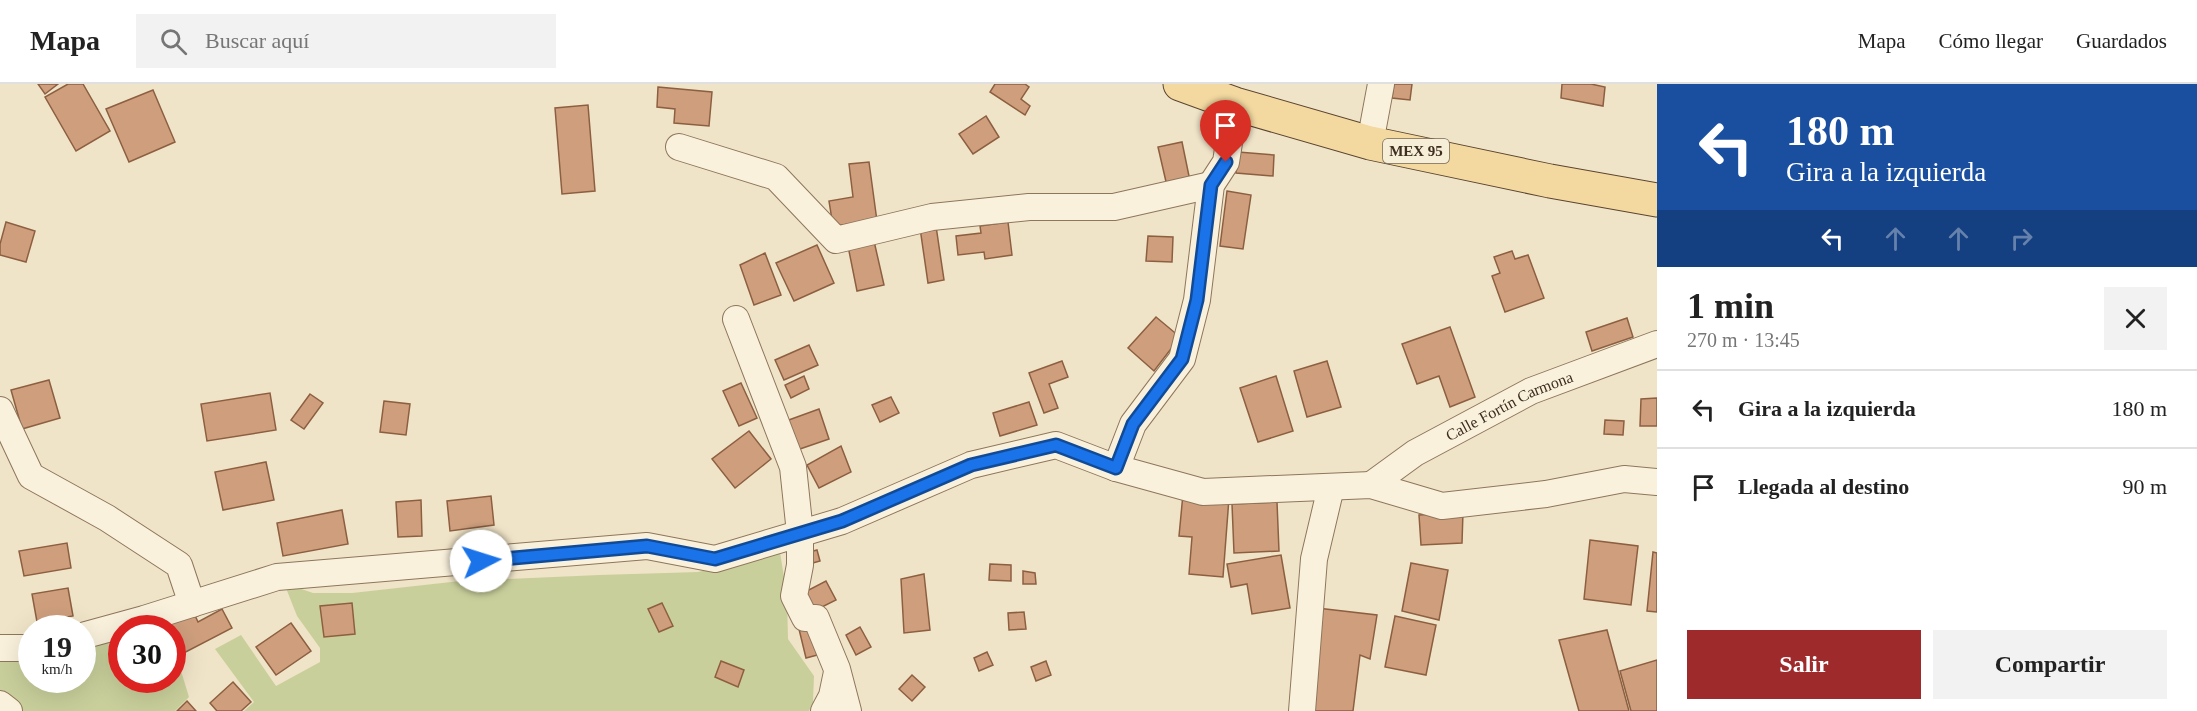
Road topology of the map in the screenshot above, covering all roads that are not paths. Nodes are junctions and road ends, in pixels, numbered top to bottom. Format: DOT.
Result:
graph roads {
  1 [pos="1381,84"];
  2 [pos="1184,85"];
  3 [pos="1235,104"];
  4 [pos="1370,143"];
  5 [pos="679,147"];
  6 [pos="1211,185"];
  7 [pos="1657,200"];
  8 [pos="736,319"];
  9 [pos="1657,344"];
  10 [pos="0,410"];
  11 [pos="1116,468"];
  12 [pos="1657,482"];
  13 [pos="1371,485"];
  14 [pos="1331,487"];
  15 [pos="800,533"];
  16 [pos="192,604"];
  17 [pos="96,632"];
  18 [pos="0,648"];
  19 [pos="18,648"];
  20 [pos="837,669"];
  21 [pos="0,704"];
  22 [pos="9,711"];
  23 [pos="824,711"];
  24 [pos="848,711"];
  25 [pos="1302,711"];
  1 -- 4 [label="street"];
  2 -- 3 [label="main road, MEX 95"];
  3 -- 4 [label="main road, MEX 95"];
  3 -- 6 [label="street"];
  4 -- 7 [label="main road, MEX 95"];
  5 -- 6 [label="street"];
  6 -- 11 [label="street"];
  8 -- 15 [label="street"];
  9 -- 13 [label="street, Calle Fortín Carmona"];
  10 -- 16 [label="street"];
  11 -- 14 [label="street"];
  11 -- 15 [label="street"];
  12 -- 13 [label="street"];
  13 -- 14 [label="street"];
  14 -- 25 [label="street"];
  15 -- 16 [label="street"];
  15 -- 20 [label="street"];
  16 -- 17 [label="street"];
  18 -- 19 [label="street"];
  20 -- 23 [label="street"];
  20 -- 24 [label="street"];
  21 -- 22 [label="street"];
}
